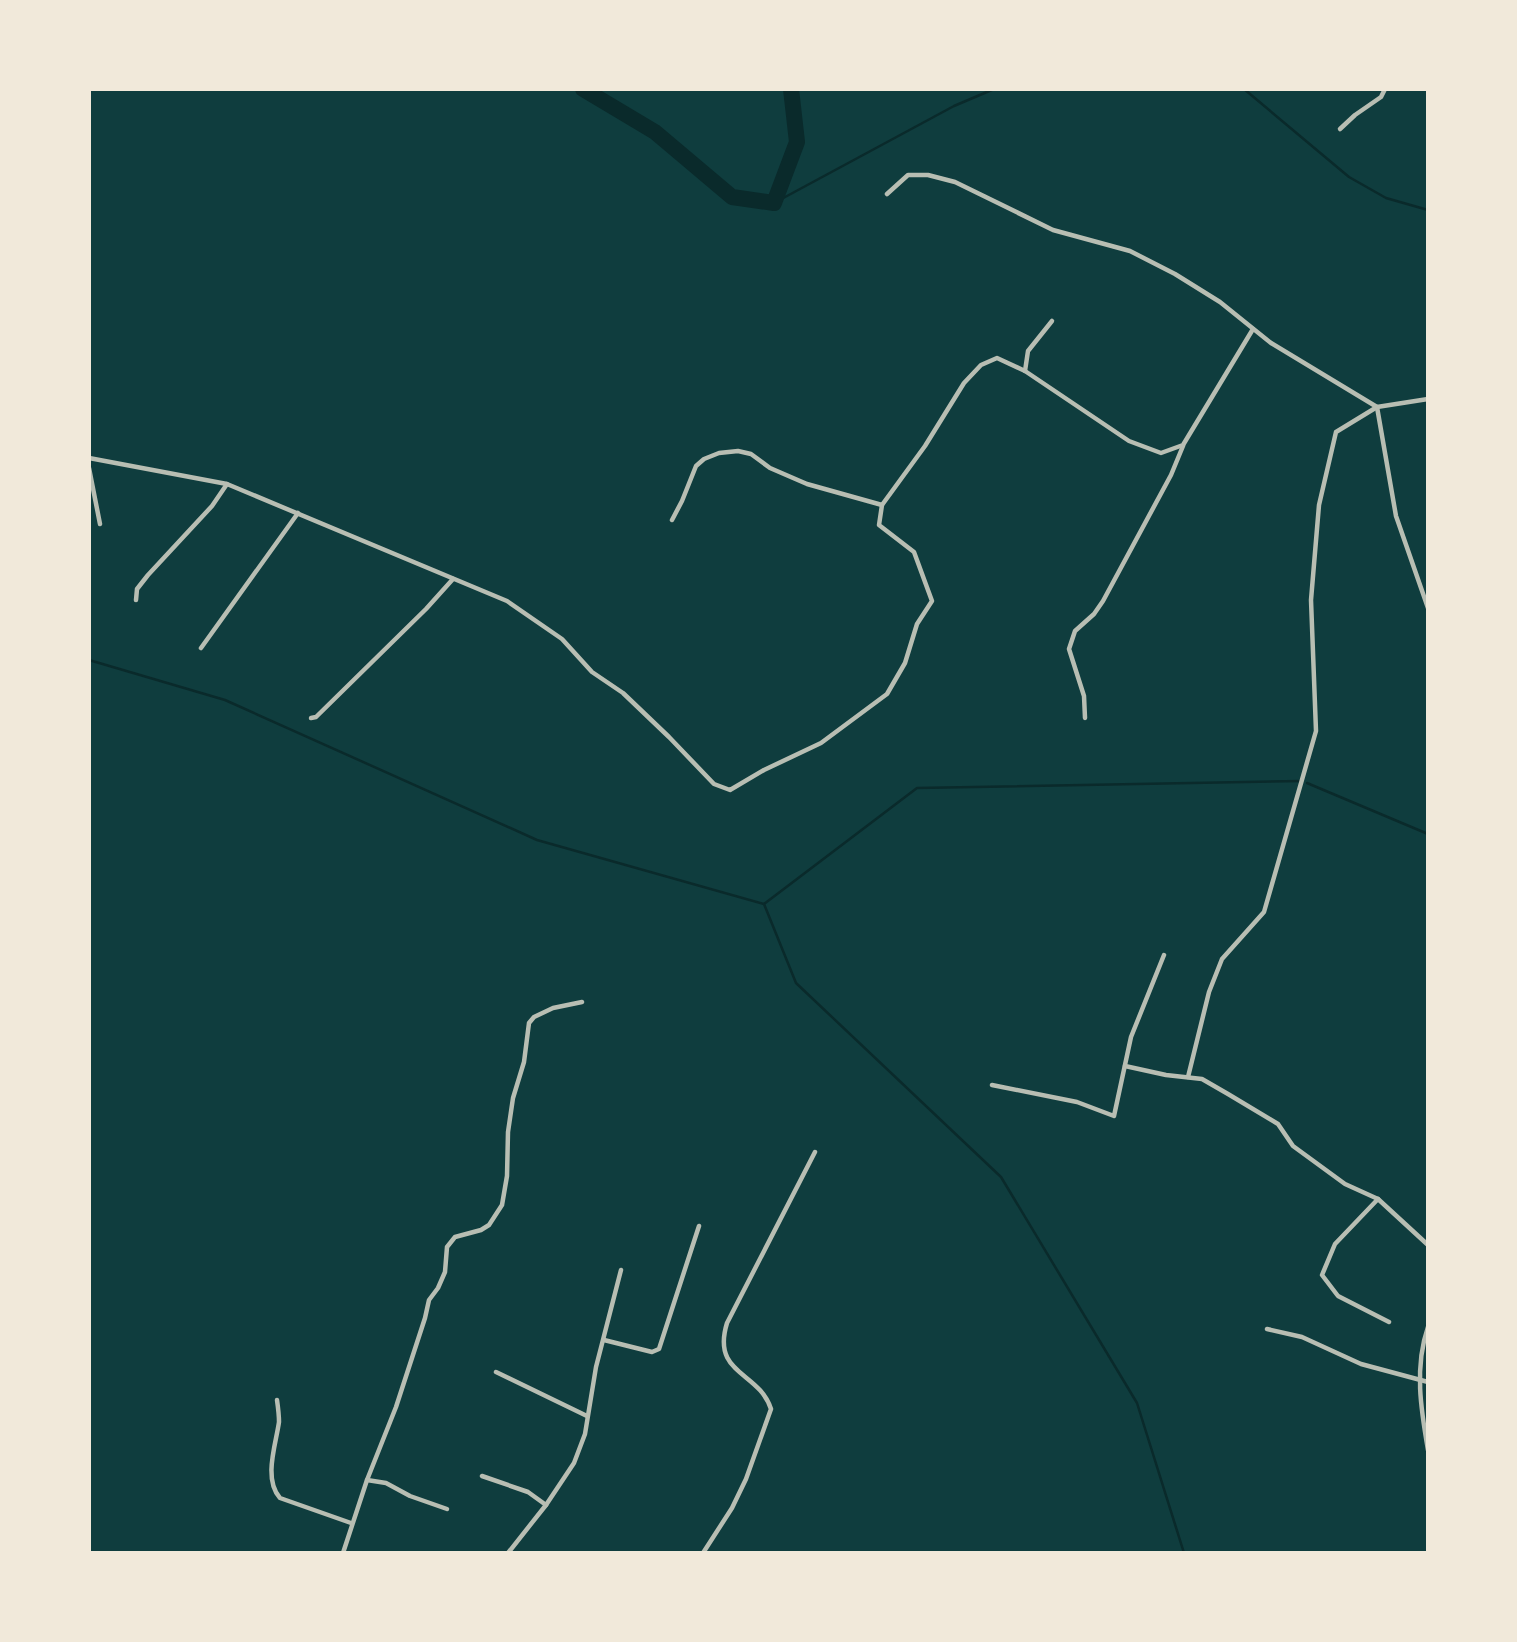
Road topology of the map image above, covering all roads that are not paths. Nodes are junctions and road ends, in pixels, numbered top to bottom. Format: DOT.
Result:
graph roads {
  1 [pos="1386,90"];
  2 [pos="1340,129"];
  3 [pos="887,194"];
  4 [pos="1052,321"];
  5 [pos="1253,329"];
  6 [pos="1025,371"];
  7 [pos="1428,399"];
  8 [pos="1377,407"];
  9 [pos="1183,445"];
  10 [pos="89,458"];
  11 [pos="89,468"];
  12 [pos="227,484"];
  13 [pos="883,505"];
  14 [pos="298,513"];
  15 [pos="672,520"];
  16 [pos="100,524"];
  17 [pos="453,579"];
  18 [pos="136,600"];
  19 [pos="1428,608"];
  20 [pos="201,648"];
  21 [pos="311,718"];
  22 [pos="1085,718"];
  23 [pos="1164,955"];
  24 [pos="582,1002"];
  25 [pos="1125,1066"];
  26 [pos="1188,1077"];
  27 [pos="992,1085"];
  28 [pos="815,1152"];
  29 [pos="1378,1199"];
  30 [pos="699,1226"];
  31 [pos="1428,1245"];
  32 [pos="621,1270"];
  33 [pos="1389,1322"];
  34 [pos="1428,1327"];
  35 [pos="1267,1329"];
  36 [pos="604,1340"];
  37 [pos="496,1372"];
  38 [pos="1419,1381"];
  39 [pos="1428,1382"];
  40 [pos="277,1400"];
  41 [pos="587,1416"];
  42 [pos="1428,1450"];
  43 [pos="482,1476"];
  44 [pos="367,1480"];
  45 [pos="546,1505"];
  46 [pos="447,1508"];
  47 [pos="351,1523"];
  48 [pos="343,1553"];
  49 [pos="508,1553"];
  50 [pos="703,1553"];
  1 -- 2 [label="street"];
  3 -- 5 [label="street"];
  4 -- 6 [label="street"];
  5 -- 8 [label="street"];
  5 -- 9 [label="street"];
  6 -- 9 [label="street"];
  6 -- 13 [label="street"];
  7 -- 8 [label="street"];
  8 -- 19 [label="street"];
  8 -- 26 [label="street"];
  9 -- 22 [label="street"];
  10 -- 12 [label="street"];
  11 -- 16 [label="street"];
  12 -- 14 [label="street"];
  12 -- 18 [label="street"];
  13 -- 15 [label="street"];
  13 -- 17 [label="street"];
  14 -- 17 [label="street"];
  14 -- 20 [label="street"];
  17 -- 21 [label="street"];
  23 -- 25 [label="street"];
  24 -- 44 [label="street"];
  25 -- 26 [label="street"];
  25 -- 27 [label="street"];
  26 -- 29 [label="street"];
  28 -- 50 [label="street"];
  29 -- 31 [label="street"];
  29 -- 33 [label="street"];
  30 -- 36 [label="street"];
  32 -- 36 [label="street"];
  34 -- 38 [label="street"];
  35 -- 38 [label="street"];
  36 -- 41 [label="street"];
  37 -- 41 [label="street"];
  38 -- 39 [label="street"];
  38 -- 42 [label="street"];
  40 -- 47 [label="street"];
  41 -- 45 [label="street"];
  43 -- 45 [label="street"];
  44 -- 46 [label="street"];
  44 -- 47 [label="street"];
  45 -- 49 [label="street"];
  47 -- 48 [label="street"];
}
